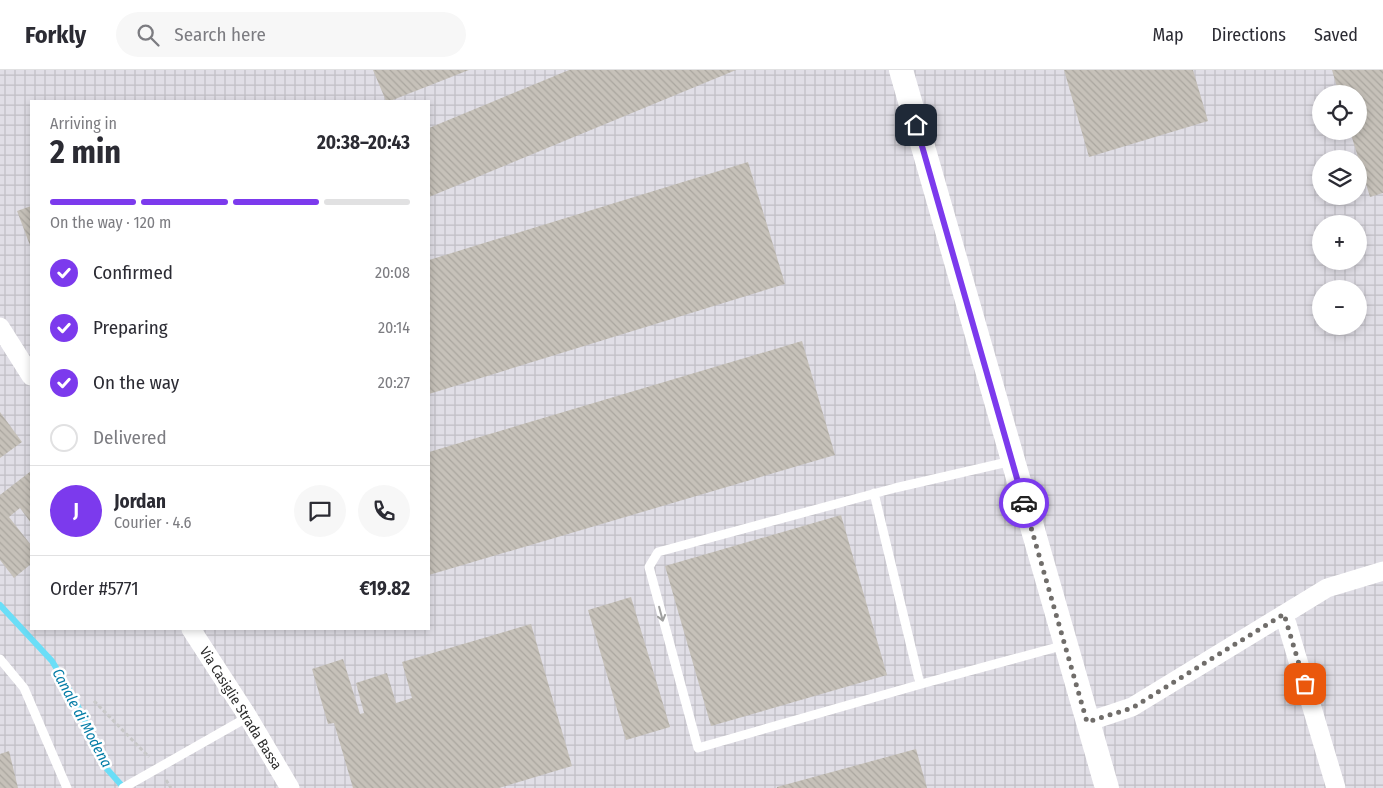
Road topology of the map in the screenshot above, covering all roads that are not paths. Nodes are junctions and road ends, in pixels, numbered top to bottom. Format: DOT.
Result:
graph roads {
  1 [pos="901,70"];
  2 [pos="0,327"];
  3 [pos="30,374"];
  4 [pos="1012,460"];
  5 [pos="874,493"];
  6 [pos="1383,571"];
  7 [pos="1284,614"];
  8 [pos="193,630"];
  9 [pos="1065,645"];
  10 [pos="0,659"];
  11 [pos="920,684"];
  12 [pos="248,717"];
  13 [pos="1087,722"];
  14 [pos="67,788"];
  15 [pos="123,788"];
  16 [pos="290,788"];
  17 [pos="1107,788"];
  18 [pos="1336,788"];
  1 -- 4 [label="street"];
  2 -- 3 [label="street"];
  4 -- 5 [label="lane"];
  4 -- 9 [label="street"];
  5 -- 11 [label="lane"];
  5 -- 11 [label="lane, one-way"];
  6 -- 7 [label="street"];
  7 -- 13 [label="street"];
  7 -- 18 [label="street"];
  8 -- 12 [label="street, Via Casiglie Strada Bassa"];
  9 -- 11 [label="lane"];
  9 -- 13 [label="street"];
  10 -- 14 [label="lane"];
  12 -- 15 [label="lane"];
  12 -- 16 [label="street, Via Casiglie Strada Bassa"];
  13 -- 17 [label="street"];
}
